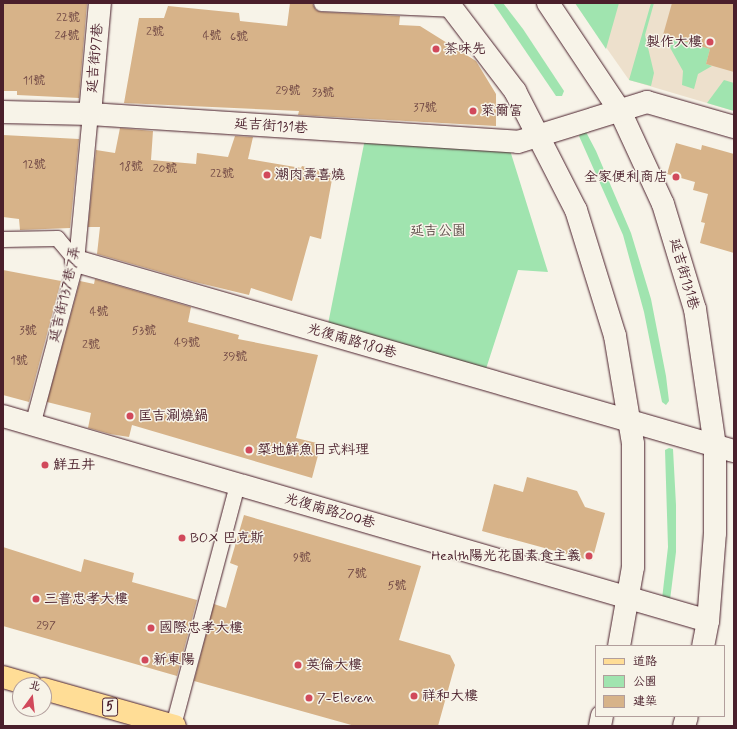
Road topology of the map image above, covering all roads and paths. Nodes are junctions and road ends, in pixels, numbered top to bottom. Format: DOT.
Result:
graph roads {
  1 [pos="100,3"];
  2 [pos="321,3"];
  3 [pos="548,3"];
  4 [pos="451,6"];
  5 [pos="620,111"];
  6 [pos="3,112"];
  7 [pos="90,114"];
  8 [pos="734,128"];
  9 [pos="538,136"];
  10 [pos="3,239"];
  11 [pos="76,261"];
  12 [pos="3,416"];
  13 [pos="629,421"];
  14 [pos="32,425"];
  15 [pos="724,449"];
  16 [pos="237,484"];
  17 [pos="628,597"];
  18 [pos="708,621"];
  19 [pos="619,645"];
  20 [pos="703,645"];
  21 [pos="52,691"];
  22 [pos="174,726"];
  1 -- 7 [label="street, 延吉街97巷"];
  2 -- 4 [label="lane"];
  3 -- 5 [label="street, 延吉街131巷"];
  4 -- 9 [label="street"];
  5 -- 8 [label="street"];
  5 -- 9 [label="street, 延吉街131巷"];
  5 -- 15 [label="street, 延吉街131巷"];
  6 -- 7 [label="street, 延吉街131巷"];
  7 -- 9 [label="street, 延吉街131巷"];
  7 -- 11 [label="lane, 延吉街137巷7弄"];
  9 -- 13 [label="street"];
  10 -- 11 [label="lane"];
  11 -- 13 [label="street, 光復南路180巷"];
  11 -- 14 [label="lane, 延吉街137巷7弄"];
  12 -- 14 [label="street, 光復南路200巷"];
  13 -- 15 [label="street"];
  13 -- 17 [label="street"];
  14 -- 16 [label="street, 光復南路200巷"];
  15 -- 18 [label="street, 延吉街131巷"];
  16 -- 17 [label="street, 光復南路200巷"];
  16 -- 22 [label="lane"];
  17 -- 18 [label="street"];
  17 -- 19 [label="street"];
  18 -- 20 [label="street, 延吉街131巷"];
  21 -- 22 [label="main road, 5"];
}
